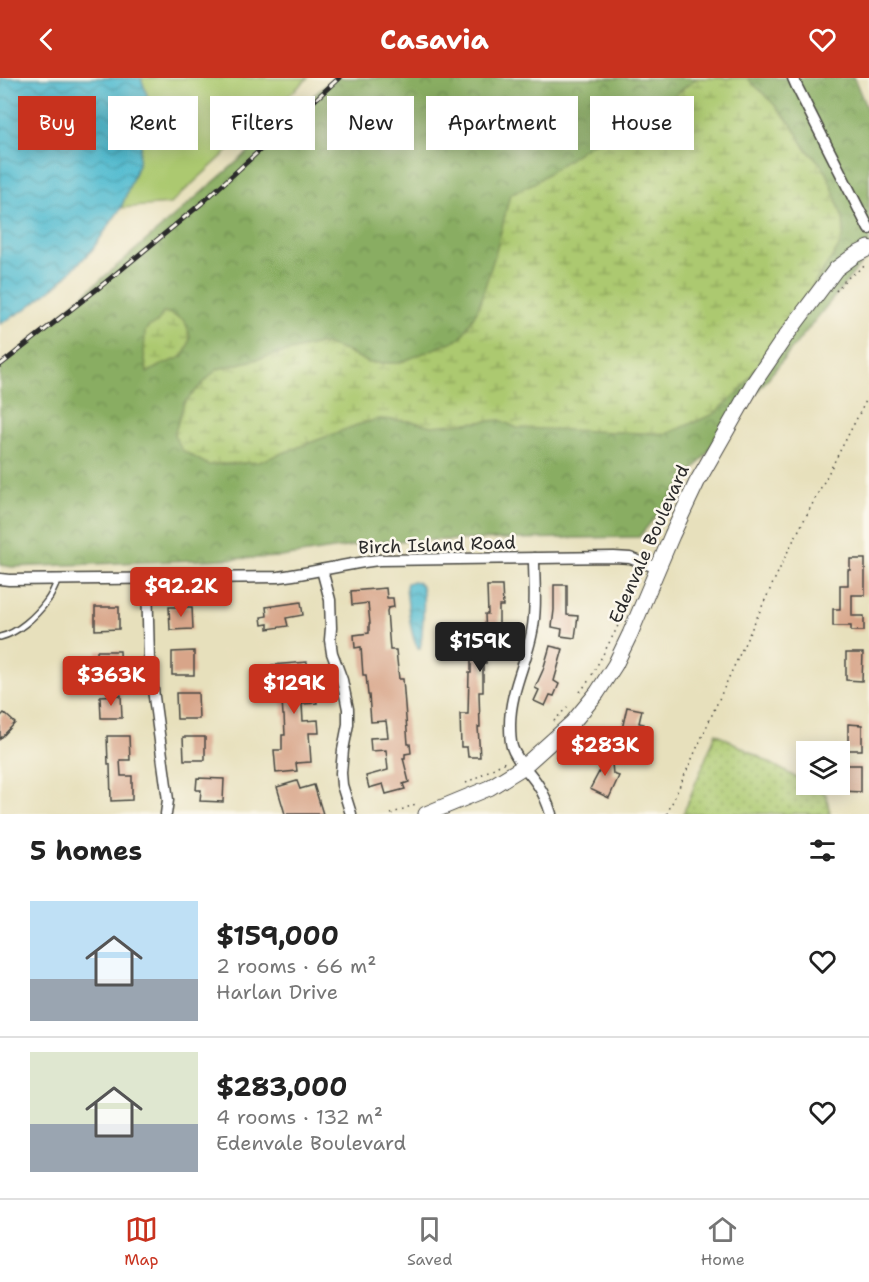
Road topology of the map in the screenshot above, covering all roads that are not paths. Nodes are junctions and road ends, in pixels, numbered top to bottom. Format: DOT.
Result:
graph roads {
  1 [pos="793,78"];
  2 [pos="869,229"];
  3 [pos="869,248"];
  4 [pos="534,558"];
  5 [pos="658,568"];
  6 [pos="322,570"];
  7 [pos="0,579"];
  8 [pos="58,579"];
  9 [pos="147,579"];
  10 [pos="0,637"];
  11 [pos="524,767"];
  12 [pos="169,812"];
  13 [pos="351,814"];
  14 [pos="426,814"];
  15 [pos="551,814"];
  1 -- 2 [label="street"];
  3 -- 5 [label="street, Edenvale Boulevard"];
  4 -- 5 [label="street, Birch Island Road"];
  4 -- 6 [label="street, Birch Island Road"];
  4 -- 11 [label="street"];
  5 -- 11 [label="street, Edenvale Boulevard"];
  6 -- 9 [label="street, Birch Island Road"];
  6 -- 13 [label="street"];
  7 -- 8 [label="street, Birch Island Road"];
  8 -- 9 [label="street, Birch Island Road"];
  8 -- 10 [label="lane"];
  9 -- 12 [label="street"];
  11 -- 14 [label="street, Edenvale Boulevard"];
  11 -- 15 [label="street"];
}
